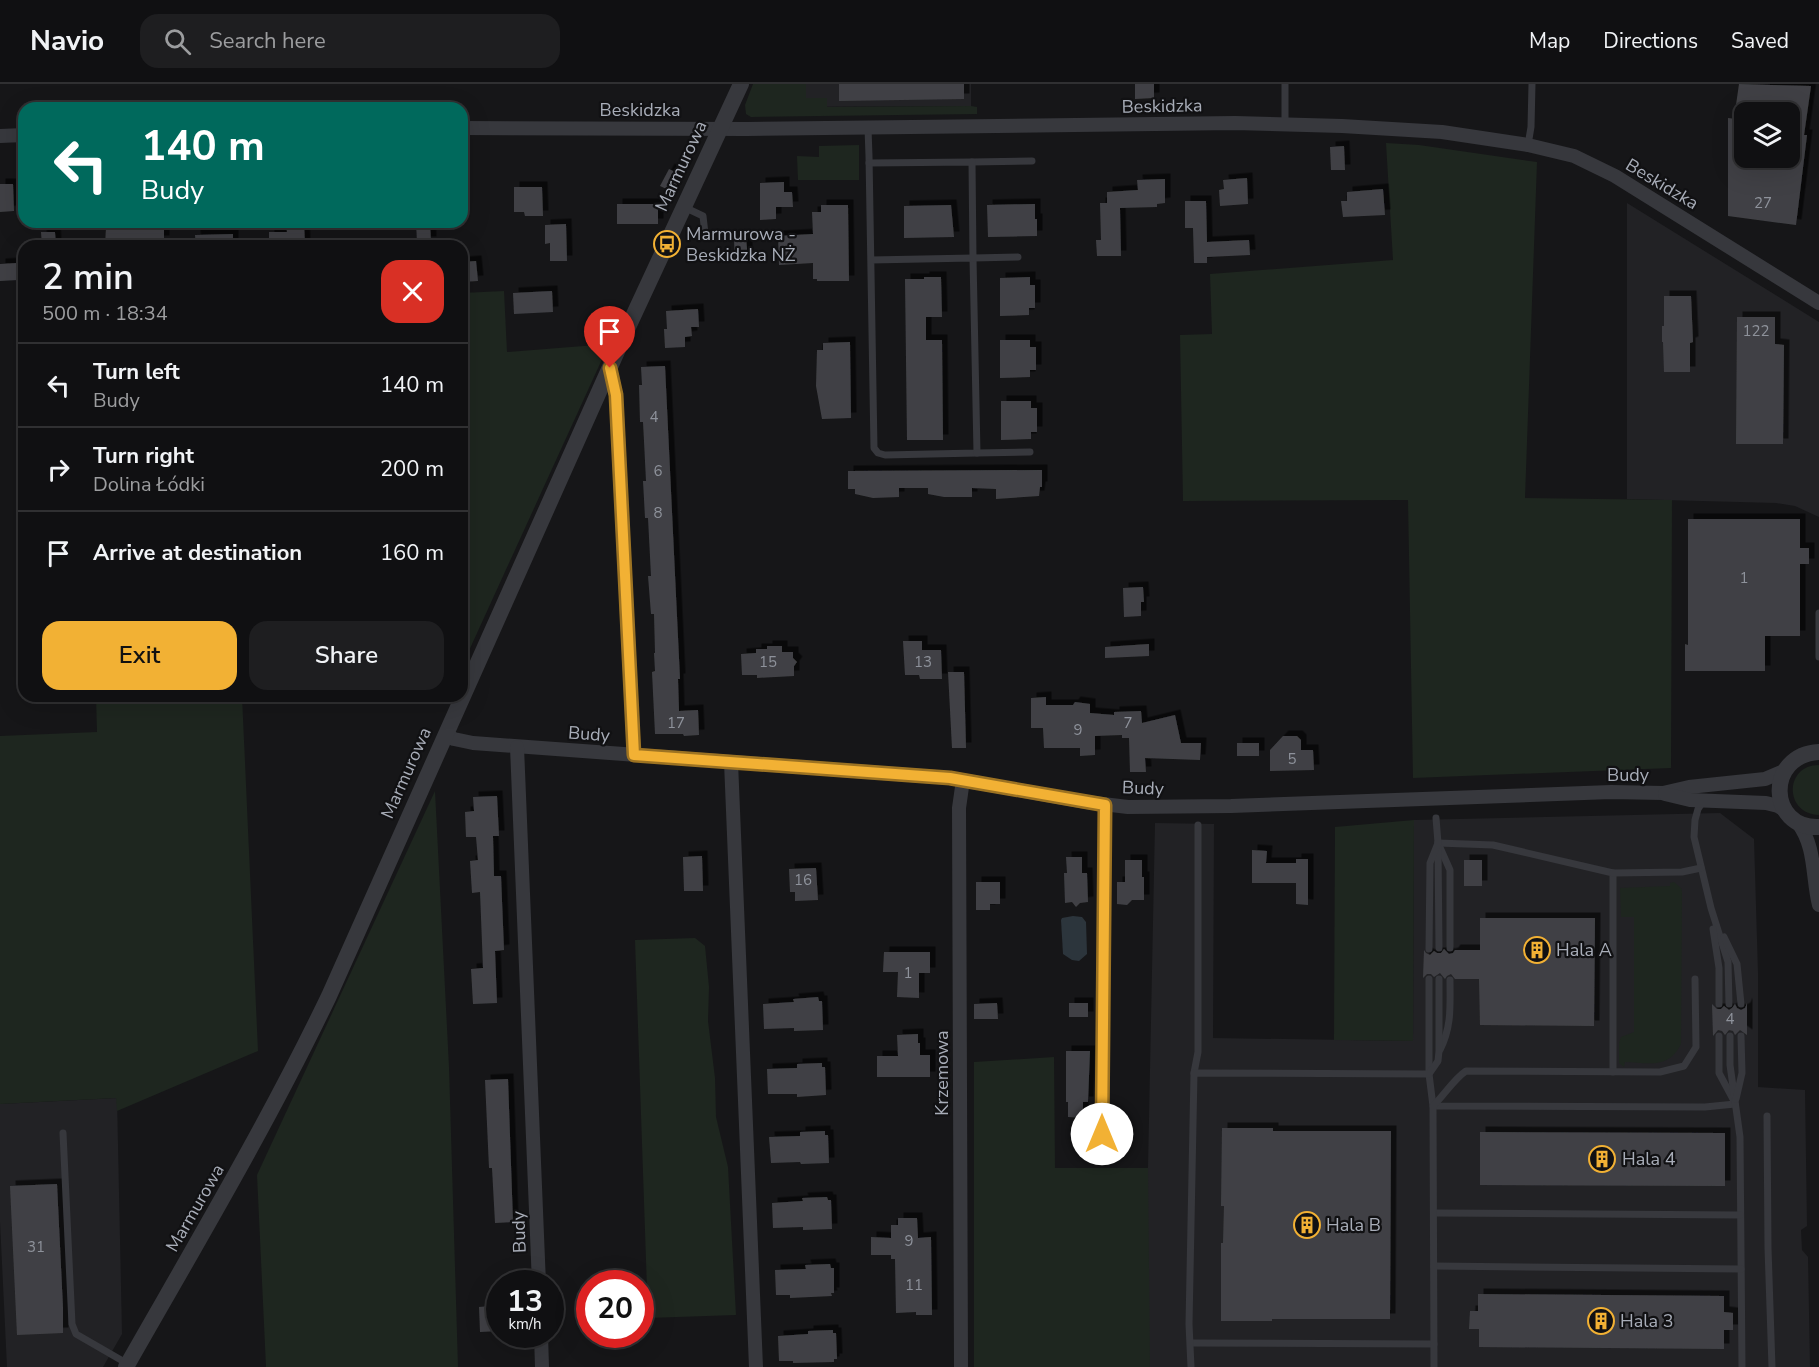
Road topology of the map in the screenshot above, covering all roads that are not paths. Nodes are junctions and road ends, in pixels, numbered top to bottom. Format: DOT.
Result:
graph roads {
  1 [pos="741,84"];
  2 [pos="1285,84"];
  3 [pos="1532,84"];
  4 [pos="1286,124"];
  5 [pos="468,128"];
  6 [pos="721,128"];
  7 [pos="868,128"];
  8 [pos="18,135"];
  9 [pos="0,136"];
  10 [pos="1528,145"];
  11 [pos="1032,161"];
  12 [pos="972,162"];
  13 [pos="869,163"];
  14 [pos="684,207"];
  15 [pos="705,234"];
  16 [pos="1018,257"];
  17 [pos="973,258"];
  18 [pos="871,260"];
  19 [pos="1819,303"];
  20 [pos="610,368"];
  21 [pos="1030,452"];
  22 [pos="978,453"];
  23 [pos="1819,613"];
  24 [pos="1819,657"];
  25 [pos="468,684"];
  26 [pos="460,702"];
  27 [pos="445,735"];
  28 [pos="517,747"];
  29 [pos="1819,752"];
  30 [pos="634,755"];
  31 [pos="731,762"];
  32 [pos="1784,771"];
  33 [pos="963,780"];
  34 [pos="1663,793"];
  35 [pos="1704,801"];
  36 [pos="1105,805"];
  37 [pos="1792,817"];
  38 [pos="1436,818"];
  39 [pos="1198,825"];
  40 [pos="1819,827"];
  41 [pos="1438,843"];
  42 [pos="1701,868"];
  43 [pos="1613,873"];
  44 [pos="1819,905"];
  45 [pos="1711,908"];
  46 [pos="1439,948"];
  47 [pos="1450,948"];
  48 [pos="1428,949"];
  49 [pos="1429,979"];
  50 [pos="1695,979"];
  51 [pos="1439,980"];
  52 [pos="1450,980"];
  53 [pos="1719,1004"];
  54 [pos="1729,1004"];
  55 [pos="1741,1004"];
  56 [pos="1719,1036"];
  57 [pos="1730,1036"];
  58 [pos="1741,1036"];
  59 [pos="1439,1051"];
  60 [pos="1613,1072"];
  61 [pos="1194,1073"];
  62 [pos="1429,1074"];
  63 [pos="1735,1104"];
  64 [pos="1433,1106"];
  65 [pos="1767,1116"];
  66 [pos="63,1133"];
  67 [pos="1102,1157"];
  68 [pos="1434,1213"];
  69 [pos="1740,1215"];
  70 [pos="1434,1266"];
  71 [pos="1741,1269"];
  72 [pos="538,1270"];
  73 [pos="1191,1343"];
  74 [pos="1434,1344"];
  75 [pos="541,1348"];
  76 [pos="127,1366"];
  77 [pos="542,1367"];
  78 [pos="756,1367"];
  79 [pos="961,1367"];
  80 [pos="1191,1367"];
  81 [pos="1434,1367"];
  82 [pos="1742,1367"];
  83 [pos="1772,1367"];
  1 -- 6 [label="street, Marmurowa"];
  2 -- 4 [label="lane"];
  3 -- 10 [label="lane"];
  4 -- 7 [label="street, Beskidzka"];
  4 -- 10 [label="street, Beskidzka"];
  5 -- 6 [label="street, Beskidzka"];
  6 -- 7 [label="street, Beskidzka"];
  6 -- 14 [label="street, Marmurowa"];
  7 -- 13 [label="lane"];
  8 -- 9 [label="street"];
  10 -- 19 [label="street, Beskidzka"];
  11 -- 12 [label="lane"];
  12 -- 13 [label="lane"];
  12 -- 17 [label="lane"];
  13 -- 18 [label="lane"];
  14 -- 15 [label="lane"];
  14 -- 20 [label="street, Marmurowa"];
  16 -- 17 [label="lane"];
  17 -- 18 [label="lane"];
  17 -- 22 [label="lane"];
  18 -- 22 [label="lane"];
  20 -- 25 [label="street, Marmurowa"];
  20 -- 30 [label="street"];
  21 -- 22 [label="lane"];
  23 -- 24 [label="lane"];
  26 -- 27 [label="street, Marmurowa"];
  27 -- 28 [label="street, Budy"];
  27 -- 76 [label="street, Marmurowa"];
  28 -- 30 [label="street, Budy"];
  28 -- 72 [label="street, Budy"];
  29 -- 32 [label="street"];
  30 -- 31 [label="street, Budy"];
  31 -- 33 [label="street, Budy"];
  31 -- 78 [label="street"];
  32 -- 34 [label="street, Budy"];
  32 -- 37 [label="street"];
  33 -- 36 [label="street, Budy"];
  33 -- 79 [label="street, Krzemowa"];
  34 -- 35 [label="street, Budy"];
  34 -- 36 [label="street, Budy"];
  35 -- 37 [label="street, Budy"];
  35 -- 42 [label="lane"];
  36 -- 67 [label="lane"];
  37 -- 40 [label="street"];
  37 -- 44 [label="street"];
  38 -- 41 [label="lane"];
  39 -- 61 [label="lane"];
  41 -- 43 [label="lane"];
  41 -- 46 [label="lane"];
  41 -- 47 [label="lane"];
  41 -- 48 [label="lane"];
  42 -- 43 [label="lane"];
  42 -- 45 [label="lane"];
  43 -- 60 [label="lane"];
  45 -- 53 [label="lane"];
  45 -- 54 [label="lane"];
  45 -- 55 [label="lane"];
  49 -- 62 [label="lane"];
  50 -- 60 [label="lane"];
  51 -- 59 [label="lane"];
  52 -- 59 [label="lane"];
  56 -- 63 [label="lane"];
  57 -- 63 [label="lane"];
  58 -- 63 [label="lane"];
  59 -- 62 [label="lane"];
  60 -- 64 [label="lane"];
  61 -- 62 [label="lane"];
  61 -- 73 [label="lane"];
  62 -- 64 [label="lane"];
  63 -- 64 [label="lane"];
  63 -- 69 [label="lane"];
  64 -- 68 [label="lane"];
  65 -- 83 [label="lane"];
  66 -- 76 [label="lane"];
  68 -- 69 [label="lane"];
  68 -- 70 [label="lane"];
  69 -- 71 [label="lane"];
  70 -- 71 [label="lane"];
  70 -- 74 [label="lane"];
  71 -- 82 [label="lane"];
  73 -- 74 [label="lane"];
  73 -- 80 [label="lane"];
  74 -- 81 [label="lane"];
  75 -- 77 [label="street"];
}
